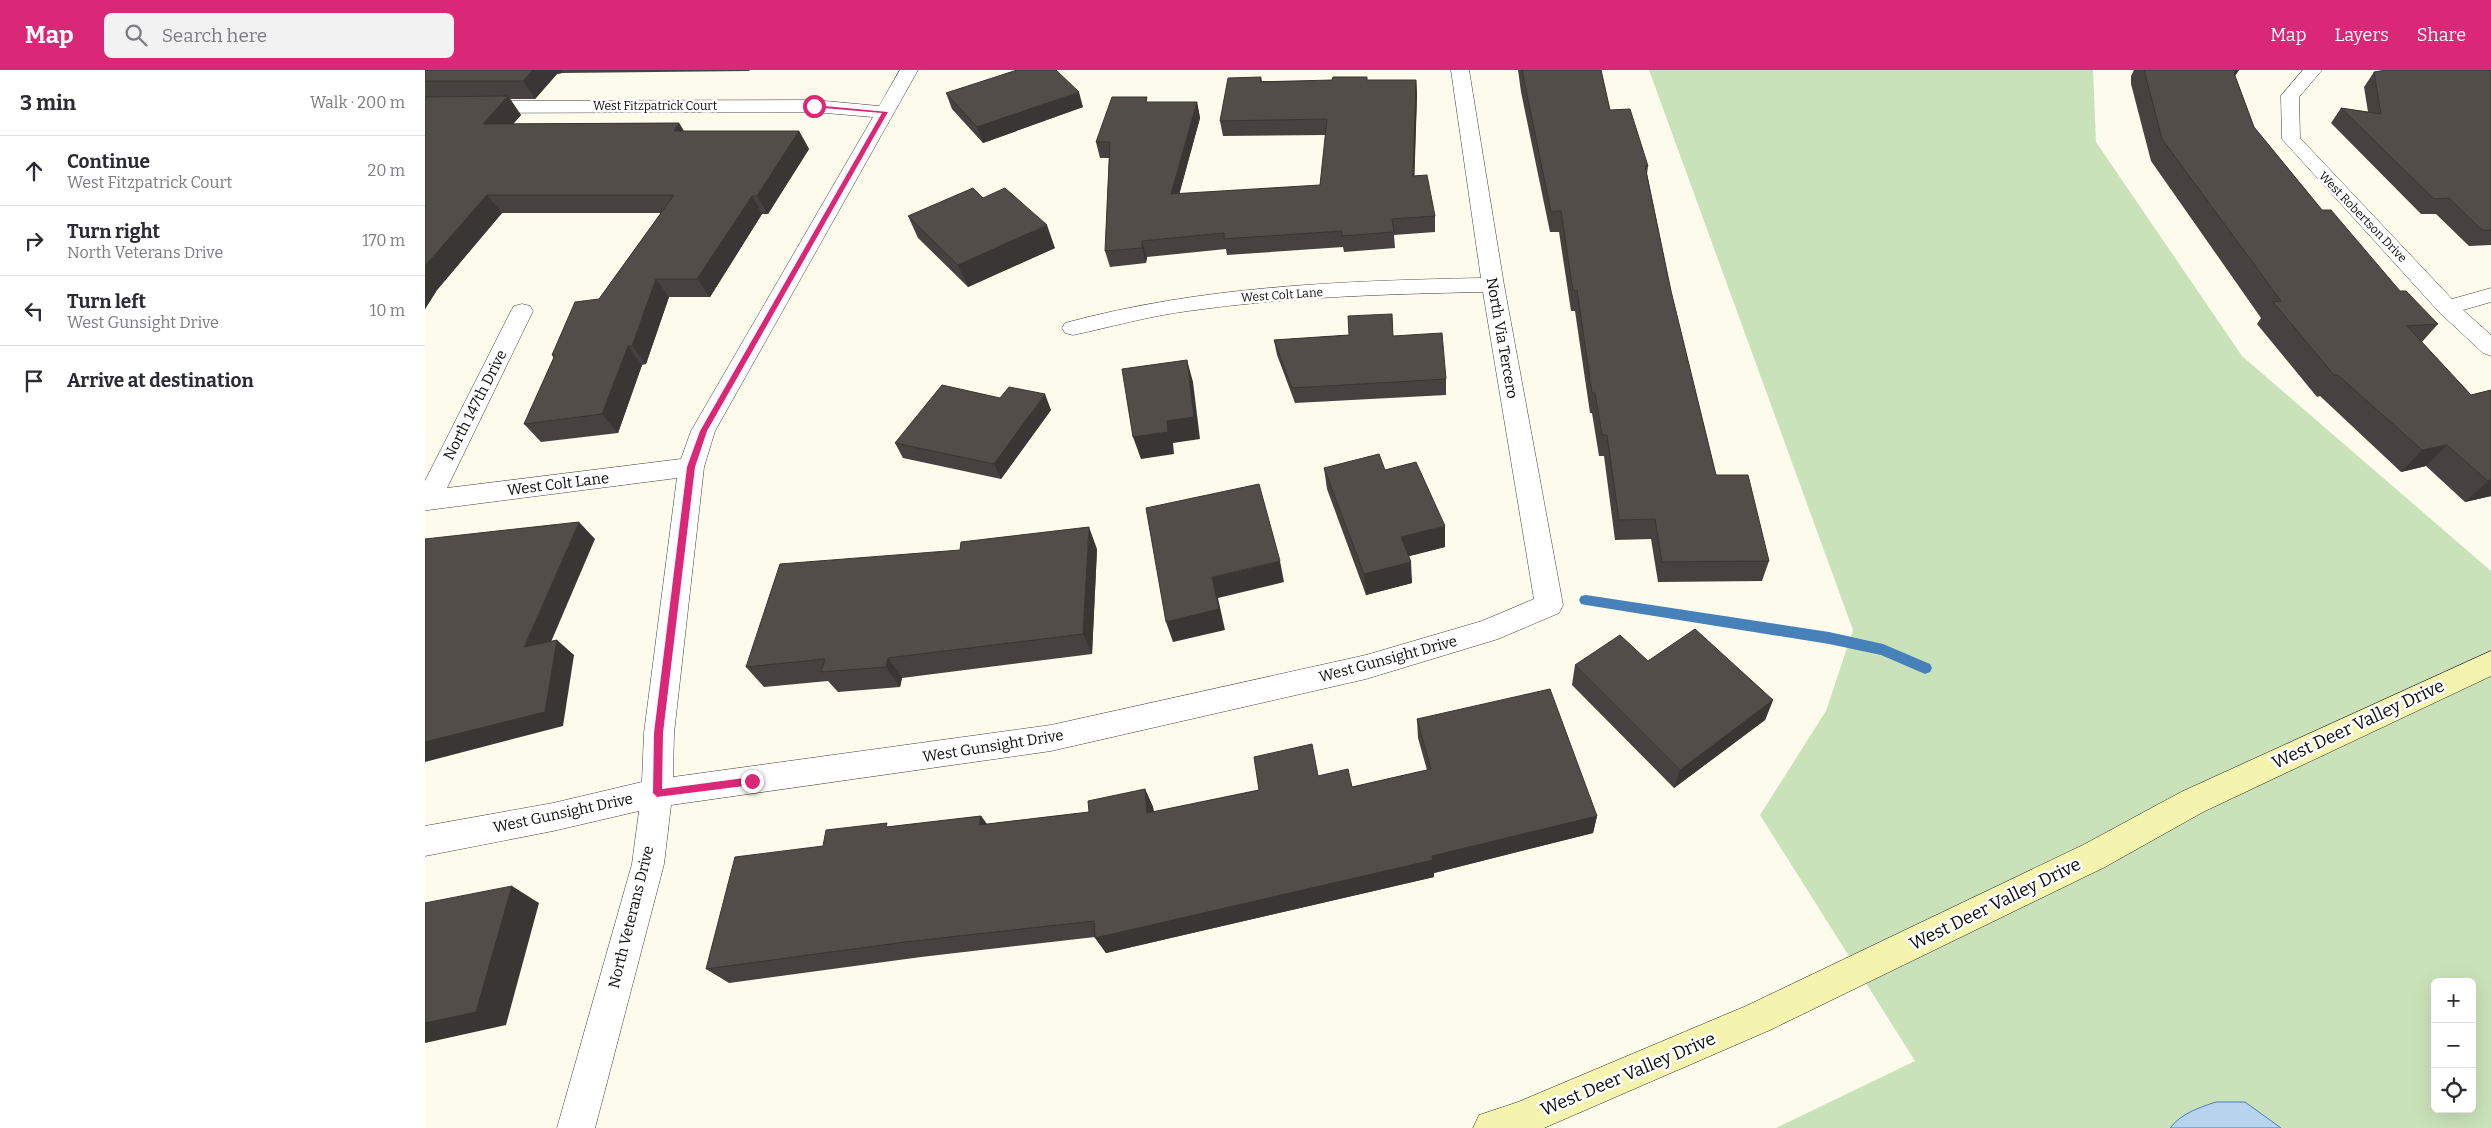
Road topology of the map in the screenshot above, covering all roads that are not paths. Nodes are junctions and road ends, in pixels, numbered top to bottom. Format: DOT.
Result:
graph roads {
  1 [pos="909,70"];
  2 [pos="1460,70"];
  3 [pos="2313,70"];
  4 [pos="425,107"];
  5 [pos="885,112"];
  6 [pos="1493,285"];
  7 [pos="2491,295"];
  8 [pos="2447,307"];
  9 [pos="522,310"];
  10 [pos="1073,328"];
  11 [pos="2491,348"];
  12 [pos="691,467"];
  13 [pos="426,500"];
  14 [pos="1549,605"];
  15 [pos="2491,662"];
  16 [pos="657,793"];
  17 [pos="425,841"];
  18 [pos="575,1128"];
  19 [pos="1492,1128"];
  1 -- 5 [label="street, North Veterans Drive"];
  2 -- 6 [label="street, North Via Tercero"];
  3 -- 8 [label="street, West Robertson Drive"];
  4 -- 5 [label="street, West Fitzpatrick Court"];
  5 -- 12 [label="street, North Veterans Drive"];
  6 -- 10 [label="street, West Colt Lane"];
  6 -- 14 [label="street, North Via Tercero"];
  7 -- 8 [label="street"];
  8 -- 11 [label="street, West Robertson Drive"];
  9 -- 13 [label="street, North 147th Drive"];
  12 -- 13 [label="street, West Colt Lane"];
  12 -- 16 [label="street, North Veterans Drive"];
  14 -- 16 [label="street, West Gunsight Drive"];
  15 -- 19 [label="street, West Deer Valley Drive"];
  16 -- 17 [label="street, West Gunsight Drive"];
  16 -- 18 [label="street, North Veterans Drive"];
}
